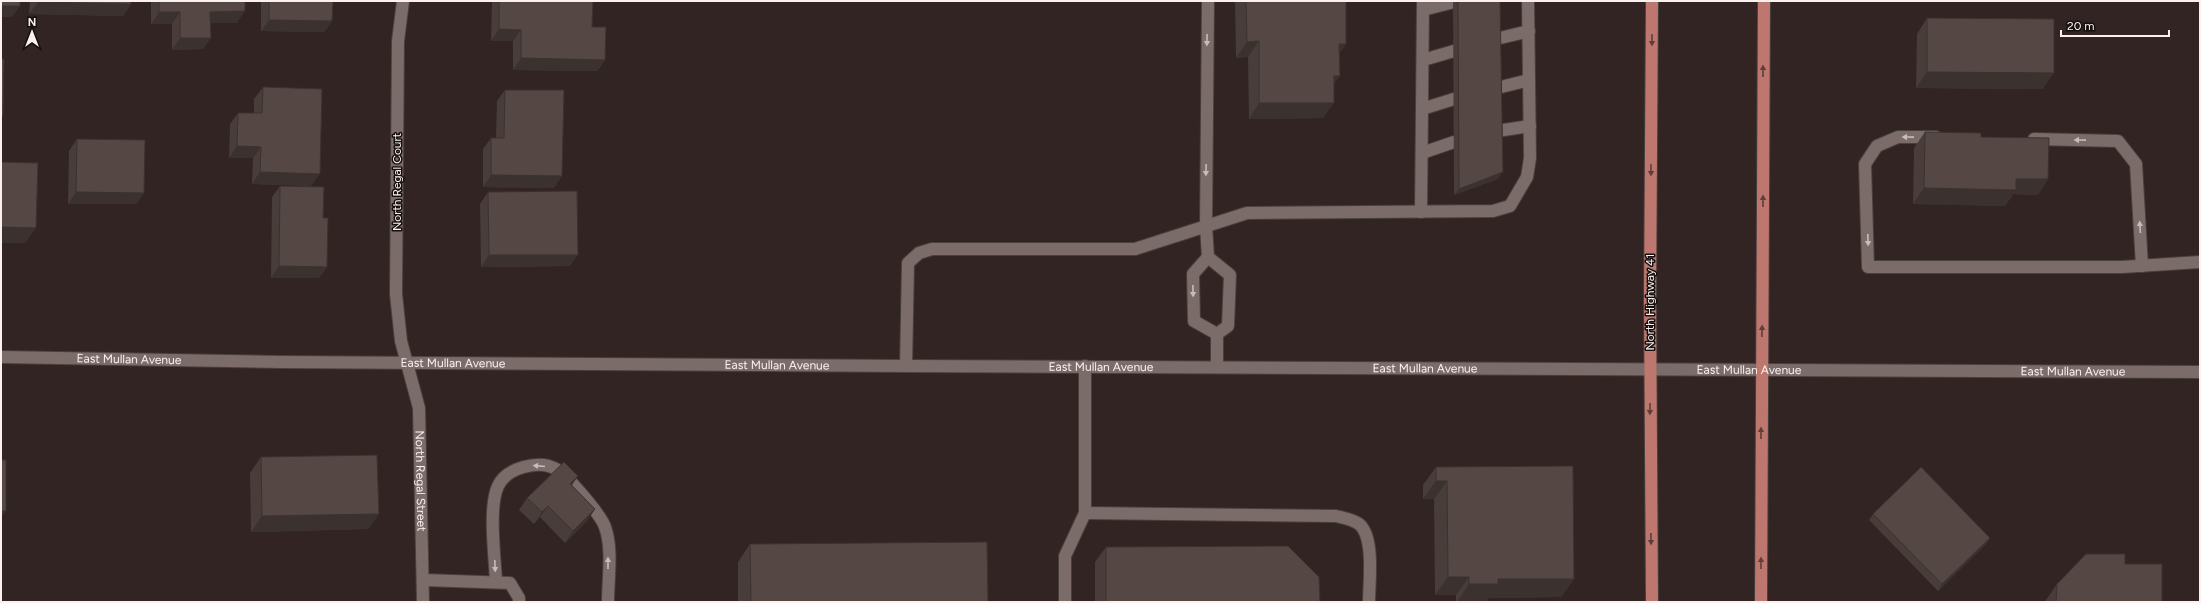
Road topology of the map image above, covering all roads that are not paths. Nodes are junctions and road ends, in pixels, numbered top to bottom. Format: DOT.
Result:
graph roads {
  1 [pos="403,1"];
  2 [pos="1208,1"];
  3 [pos="1528,1"];
  4 [pos="1652,1"];
  5 [pos="1764,1"];
  6 [pos="1454,2"];
  7 [pos="1423,6"];
  8 [pos="1528,31"];
  9 [pos="1496,39"];
  10 [pos="1454,51"];
  11 [pos="1423,60"];
  12 [pos="1529,80"];
  13 [pos="1497,88"];
  14 [pos="1454,99"];
  15 [pos="1422,109"];
  16 [pos="1530,126"];
  17 [pos="1497,131"];
  18 [pos="1945,138"];
  19 [pos="2024,139"];
  20 [pos="1454,142"];
  21 [pos="1422,153"];
  22 [pos="1421,212"];
  23 [pos="1206,226"];
  24 [pos="1208,257"];
  25 [pos="2200,262"];
  26 [pos="2142,266"];
  27 [pos="1217,334"];
  28 [pos="1,357"];
  29 [pos="407,362"];
  30 [pos="906,366"];
  31 [pos="1085,366"];
  32 [pos="1217,367"];
  33 [pos="1651,370"];
  34 [pos="1761,370"];
  35 [pos="2200,372"];
  36 [pos="1085,513"];
  37 [pos="424,580"];
  38 [pos="496,582"];
  39 [pos="424,602"];
  40 [pos="519,602"];
  41 [pos="608,602"];
  42 [pos="1065,602"];
  43 [pos="1369,602"];
  44 [pos="1652,602"];
  45 [pos="1761,602"];
  1 -- 29 [label="main road, North Regal Court"];
  2 -- 23 [label="main road, one-way"];
  3 -- 8 [label="main road"];
  4 -- 33 [label="main road, North Highway 41, one-way"];
  34 -- 5 [label="main road, one-way"];
  6 -- 7 [label="main road"];
  7 -- 11 [label="main road"];
  8 -- 9 [label="main road"];
  8 -- 12 [label="main road"];
  10 -- 11 [label="main road"];
  11 -- 15 [label="main road"];
  12 -- 13 [label="main road"];
  12 -- 16 [label="main road"];
  14 -- 15 [label="main road"];
  15 -- 21 [label="main road"];
  16 -- 17 [label="main road"];
  16 -- 22 [label="main road"];
  18 -- 26 [label="main road, one-way"];
  26 -- 19 [label="main road, one-way"];
  20 -- 21 [label="main road"];
  21 -- 22 [label="main road"];
  22 -- 23 [label="main road"];
  23 -- 24 [label="main road"];
  23 -- 30 [label="main road"];
  24 -- 27 [label="main road"];
  24 -- 27 [label="main road, one-way"];
  25 -- 26 [label="main road"];
  27 -- 32 [label="main road"];
  28 -- 29 [label="main road, East Mullan Avenue"];
  29 -- 30 [label="main road, East Mullan Avenue"];
  29 -- 37 [label="main road, North Regal Street"];
  30 -- 31 [label="main road, East Mullan Avenue"];
  31 -- 32 [label="main road, East Mullan Avenue"];
  31 -- 36 [label="main road"];
  32 -- 33 [label="main road, East Mullan Avenue"];
  33 -- 34 [label="main road, East Mullan Avenue"];
  33 -- 44 [label="main road, North Highway 41, one-way"];
  34 -- 35 [label="main road, East Mullan Avenue"];
  45 -- 34 [label="main road, one-way"];
  36 -- 42 [label="main road"];
  36 -- 43 [label="main road"];
  37 -- 38 [label="main road"];
  37 -- 39 [label="main road, North Regal Street"];
  38 -- 40 [label="main road"];
  41 -- 38 [label="main road, one-way"];
}
